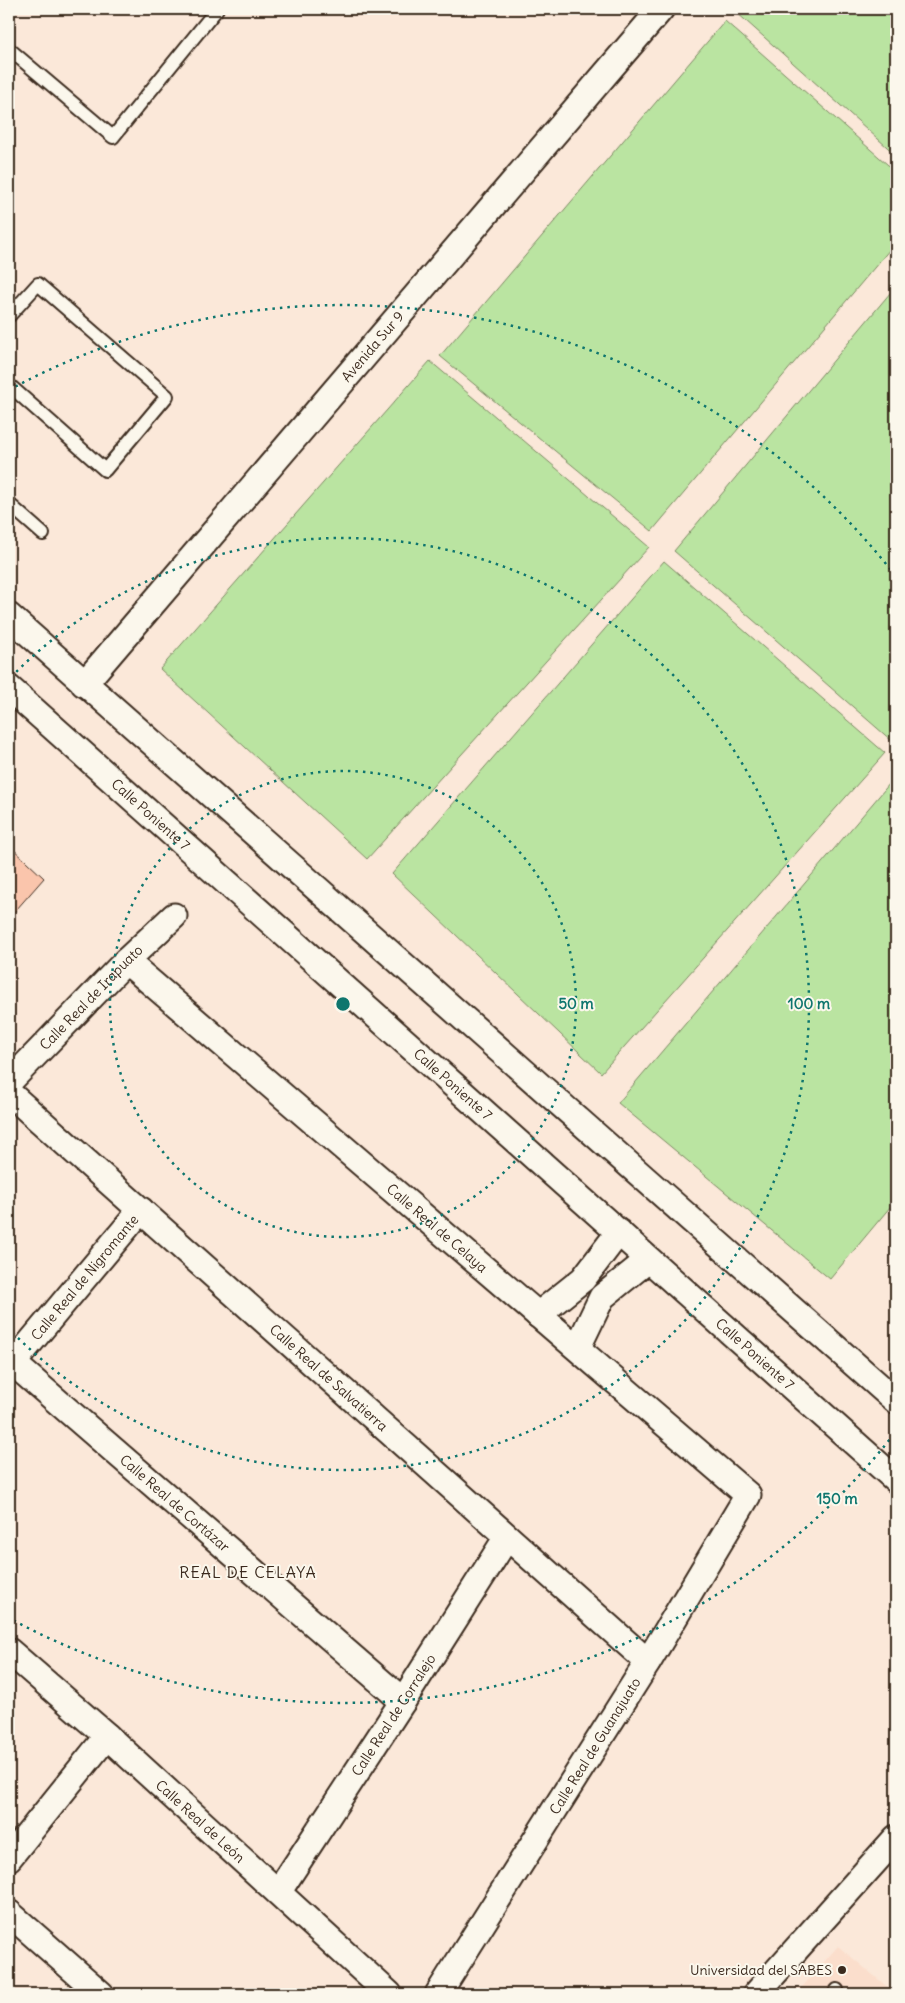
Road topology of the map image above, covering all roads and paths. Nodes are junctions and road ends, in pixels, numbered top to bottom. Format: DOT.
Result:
graph roads {
  1 [pos="217,9"];
  2 [pos="661,9"];
  3 [pos="9,49"];
  4 [pos="9,316"];
  5 [pos="9,385"];
  6 [pos="9,504"];
  7 [pos="43,534"];
  8 [pos="9,616"];
  9 [pos="84,684"];
  10 [pos="9,688"];
  11 [pos="174,916"];
  12 [pos="126,961"];
  13 [pos="9,1082"];
  14 [pos="9,1092"];
  15 [pos="141,1210"];
  16 [pos="619,1232"];
  17 [pos="648,1260"];
  18 [pos="538,1315"];
  19 [pos="578,1347"];
  20 [pos="11,1366"];
  21 [pos="896,1401"];
  22 [pos="896,1480"];
  23 [pos="748,1494"];
  24 [pos="507,1537"];
  25 [pos="9,1651"];
  26 [pos="648,1662"];
  27 [pos="403,1701"];
  28 [pos="106,1736"];
  29 [pos="896,1838"];
  30 [pos="9,1858"];
  31 [pos="279,1891"];
  32 [pos="9,1913"];
  33 [pos="101,1994"];
  34 [pos="389,1994"];
  35 [pos="438,1994"];
  36 [pos="756,1994"];
  1 -- 3 [label="lane"];
  2 -- 9 [label="street, Avenida Sur 9"];
  4 -- 5 [label="lane"];
  6 -- 7 [label="lane"];
  8 -- 9 [label="street"];
  9 -- 21 [label="street"];
  10 -- 16 [label="street, Calle Poniente 7"];
  11 -- 12 [label="street, Calle Real de Irapuato"];
  12 -- 13 [label="street, Calle Real de Irapuato"];
  12 -- 18 [label="street, Calle Real de Celaya"];
  14 -- 15 [label="street, Calle Real de Salvatierra"];
  15 -- 20 [label="street, Calle Real de Nigromante"];
  15 -- 24 [label="street, Calle Real de Salvatierra"];
  16 -- 17 [label="street, Calle Poniente 7"];
  16 -- 18 [label="street"];
  17 -- 19 [label="street"];
  17 -- 22 [label="street, Calle Poniente 7"];
  18 -- 19 [label="street, Calle Real de Celaya"];
  19 -- 23 [label="street, Calle Real de Celaya"];
  20 -- 27 [label="street, Calle Real de Cortázar"];
  23 -- 26 [label="street, Calle Real de Guanajuato"];
  24 -- 26 [label="street, Calle Real de Salvatierra"];
  24 -- 27 [label="street, Calle Real de Corralejo"];
  25 -- 28 [label="street, Calle Real de León"];
  26 -- 35 [label="street, Calle Real de Guanajuato"];
  27 -- 31 [label="street, Calle Real de Corralejo"];
  28 -- 30 [label="street"];
  28 -- 31 [label="street, Calle Real de León"];
  29 -- 36 [label="street"];
  31 -- 34 [label="street, Calle Real de León"];
  32 -- 33 [label="street"];
}
